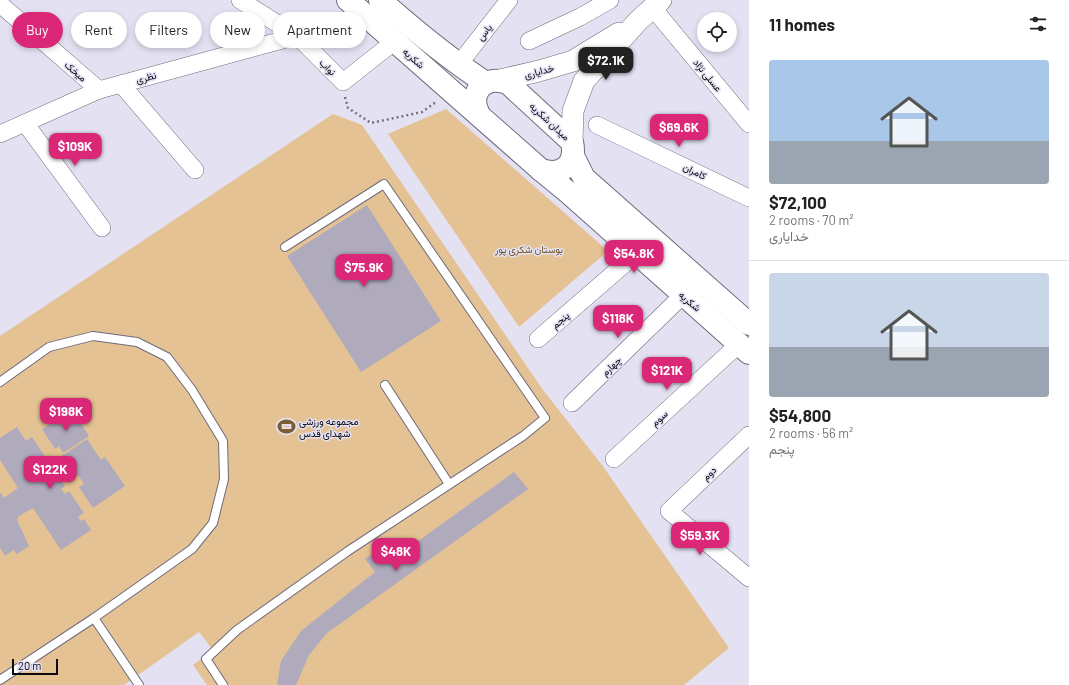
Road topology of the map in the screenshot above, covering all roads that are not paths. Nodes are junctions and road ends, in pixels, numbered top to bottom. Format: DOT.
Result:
graph roads {
  1 [pos="240,0"];
  2 [pos="348,0"];
  3 [pos="380,0"];
  4 [pos="610,0"];
  5 [pos="502,3"];
  6 [pos="0,4"];
  7 [pos="650,9"];
  8 [pos="273,21"];
  9 [pos="395,41"];
  10 [pos="529,41"];
  11 [pos="273,43"];
  12 [pos="309,48"];
  13 [pos="459,64"];
  14 [pos="493,81"];
  15 [pos="121,84"];
  16 [pos="98,90"];
  17 [pos="480,116"];
  18 [pos="25,123"];
  19 [pos="597,124"];
  20 [pos="749,124"];
  21 [pos="0,134"];
  22 [pos="573,149"];
  23 [pos="195,170"];
  24 [pos="541,170"];
  25 [pos="746,192"];
  26 [pos="102,228"];
  27 [pos="285,247"];
  28 [pos="636,254"];
  29 [pos="683,295"];
  30 [pos="749,324"];
  31 [pos="538,339"];
  32 [pos="744,349"];
  33 [pos="0,382"];
  34 [pos="385,384"];
  35 [pos="572,403"];
  36 [pos="749,435"];
  37 [pos="614,459"];
  38 [pos="449,484"];
  39 [pos="749,578"];
  40 [pos="94,618"];
  41 [pos="0,680"];
  42 [pos="139,685"];
  43 [pos="223,685"];
  1 -- 8 [label="street, نواب"];
  2 -- 9 [label="main road, شکریه"];
  3 -- 13 [label="main road"];
  4 -- 10 [label="street"];
  5 -- 13 [label="street, یاس"];
  6 -- 16 [label="street, میخک"];
  7 -- 14 [label="street, خدایاری"];
  7 -- 20 [label="street, عسلی نژاد"];
  7 -- 22 [label="street"];
  9 -- 12 [label="street, نواب"];
  9 -- 17 [label="main road, شکریه"];
  11 -- 15 [label="street, نظری"];
  13 -- 14 [label="main road"];
  14 -- 17 [label="main road"];
  14 -- 22 [label="main road, میدان شکریه"];
  15 -- 16 [label="street, نظری"];
  15 -- 23 [label="street"];
  16 -- 18 [label="street, نظری"];
  17 -- 24 [label="main road"];
  18 -- 21 [label="street, نظری"];
  18 -- 26 [label="street"];
  19 -- 25 [label="street, کامران"];
  22 -- 24 [label="main road"];
  22 -- 30 [label="main road"];
  24 -- 28 [label="main road, شکریه"];
  27 -- 38 [label="lane"];
  28 -- 29 [label="main road, شکریه"];
  28 -- 31 [label="street, پنجم"];
  29 -- 32 [label="main road, شکریه"];
  29 -- 35 [label="street, چهارم"];
  32 -- 37 [label="street, سوم"];
  33 -- 40 [label="lane"];
  34 -- 38 [label="lane"];
  36 -- 39 [label="street, دوم"];
  38 -- 43 [label="lane"];
  40 -- 41 [label="lane"];
  40 -- 42 [label="lane"];
}
